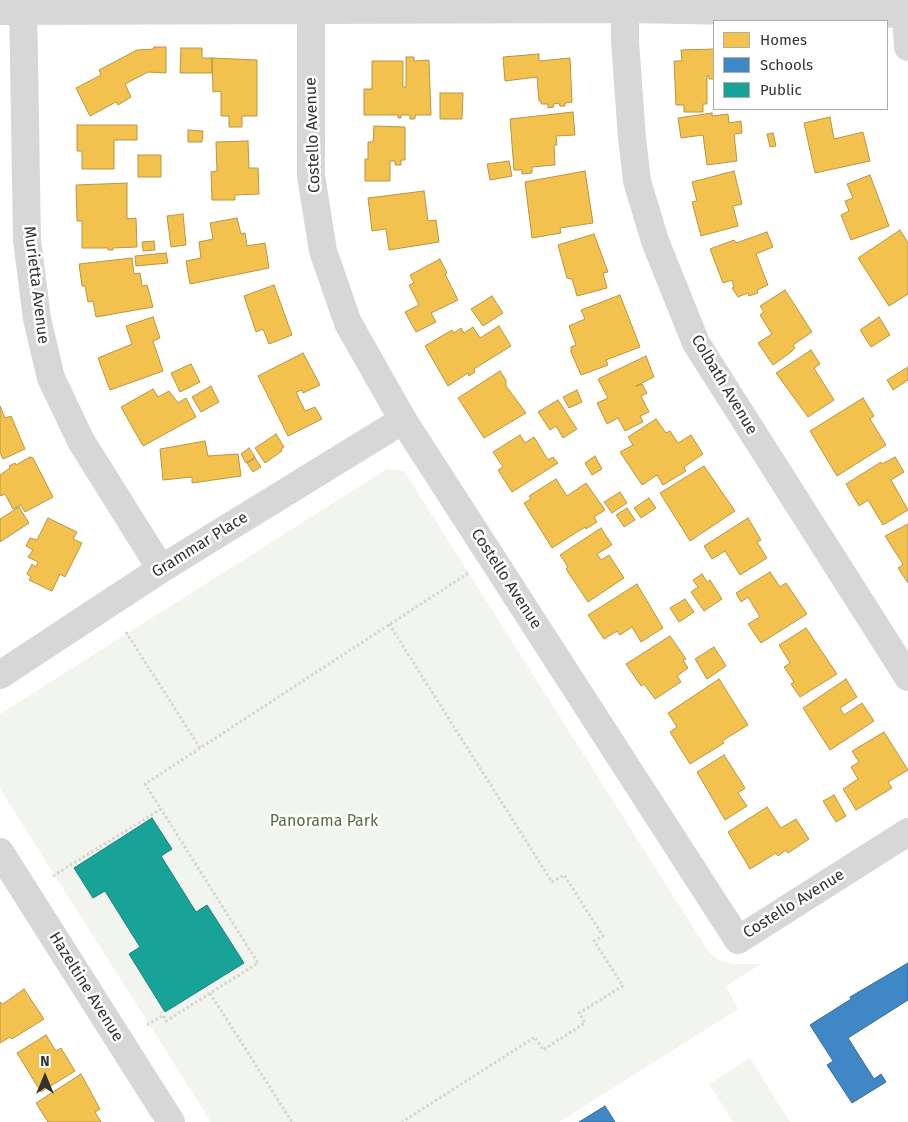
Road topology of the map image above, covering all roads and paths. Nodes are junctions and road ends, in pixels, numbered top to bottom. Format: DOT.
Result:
graph roads {
  1 [pos="625,4"];
  2 [pos="311,5"];
  3 [pos="16,7"];
  4 [pos="906,10"];
  5 [pos="908,47"];
  6 [pos="403,420"];
  7 [pos="161,569"];
  8 [pos="470,572"];
  9 [pos="389,624"];
  10 [pos="126,632"];
  11 [pos="0,675"];
  12 [pos="908,677"];
  13 [pos="200,748"];
  14 [pos="161,809"];
  15 [pos="908,832"];
  16 [pos="0,852"];
  17 [pos="53,876"];
  18 [pos="210,993"];
  19 [pos="147,1025"];
  20 [pos="171,1122"];
  21 [pos="292,1122"];
  22 [pos="402,1122"];
  1 -- 2 [label="street"];
  1 -- 4 [label="street"];
  1 -- 12 [label="street, Colbath Avenue"];
  2 -- 3 [label="street"];
  2 -- 6 [label="street, Costello Avenue"];
  3 -- 7 [label="street, Murietta Avenue"];
  4 -- 5 [label="street"];
  6 -- 7 [label="street, Grammar Place"];
  6 -- 15 [label="street, Costello Avenue"];
  7 -- 11 [label="street, Grammar Place"];
  8 -- 9 [label="path"];
  9 -- 13 [label="path"];
  9 -- 22 [label="path"];
  10 -- 13 [label="path"];
  13 -- 14 [label="path"];
  14 -- 17 [label="path"];
  14 -- 18 [label="path"];
  16 -- 20 [label="street, Hazeltine Avenue"];
  18 -- 19 [label="path"];
  18 -- 21 [label="path"];
}
